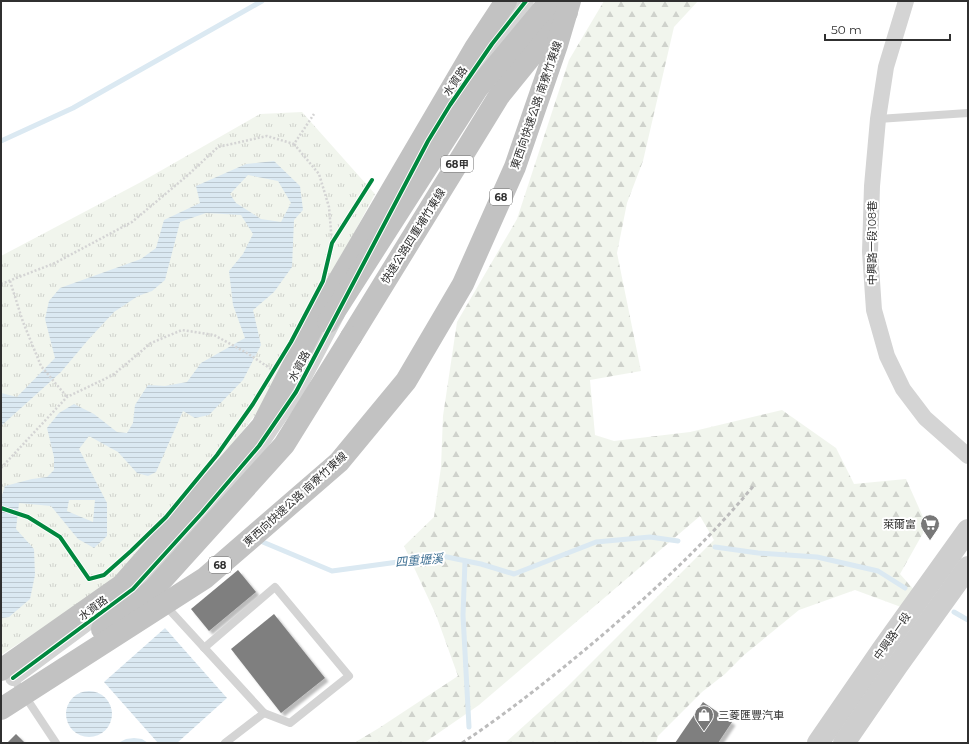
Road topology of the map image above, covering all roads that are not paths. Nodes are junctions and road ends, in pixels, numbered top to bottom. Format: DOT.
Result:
graph roads {
  1 [pos="506,1"];
  2 [pos="526,1"];
  3 [pos="550,1"];
  4 [pos="570,1"];
  5 [pos="576,1"];
  6 [pos="906,1"];
  7 [pos="968,113"];
  8 [pos="878,119"];
  9 [pos="262,426"];
  10 [pos="968,456"];
  11 [pos="968,530"];
  12 [pos="968,567"];
  13 [pos="142,580"];
  14 [pos="204,648"];
  15 [pos="7,674"];
  16 [pos="1,708"];
  17 [pos="264,713"];
  18 [pos="56,743"];
  19 [pos="225,743"];
  20 [pos="818,743"];
  21 [pos="844,743"];
  1 -- 9 [label="highway"];
  2 -- 13 [label="street, 水資路"];
  3 -- 9 [label="highway, 68甲, bridge"];
  4 -- 16 [label="highway, 東西向快速公路 南寮竹東線 / 68, bridge"];
  5 -- 16 [label="highway, 快速公路四重埔竹東線 / 68甲, bridge"];
  6 -- 8 [label="street, 中興路一段108巷"];
  7 -- 8 [label="lane"];
  8 -- 10 [label="street, 中興路一段108巷"];
  9 -- 15 [label="highway"];
  11 -- 20 [label="main road, 中興路一段"];
  12 -- 21 [label="main road, 中興路一段"];
  13 -- 14 [label="lane"];
  13 -- 15 [label="street, 水資路"];
  14 -- 17 [label="lane"];
  14 -- 17 [label="lane"];
  15 -- 18 [label="lane"];
  17 -- 19 [label="lane"];
}
